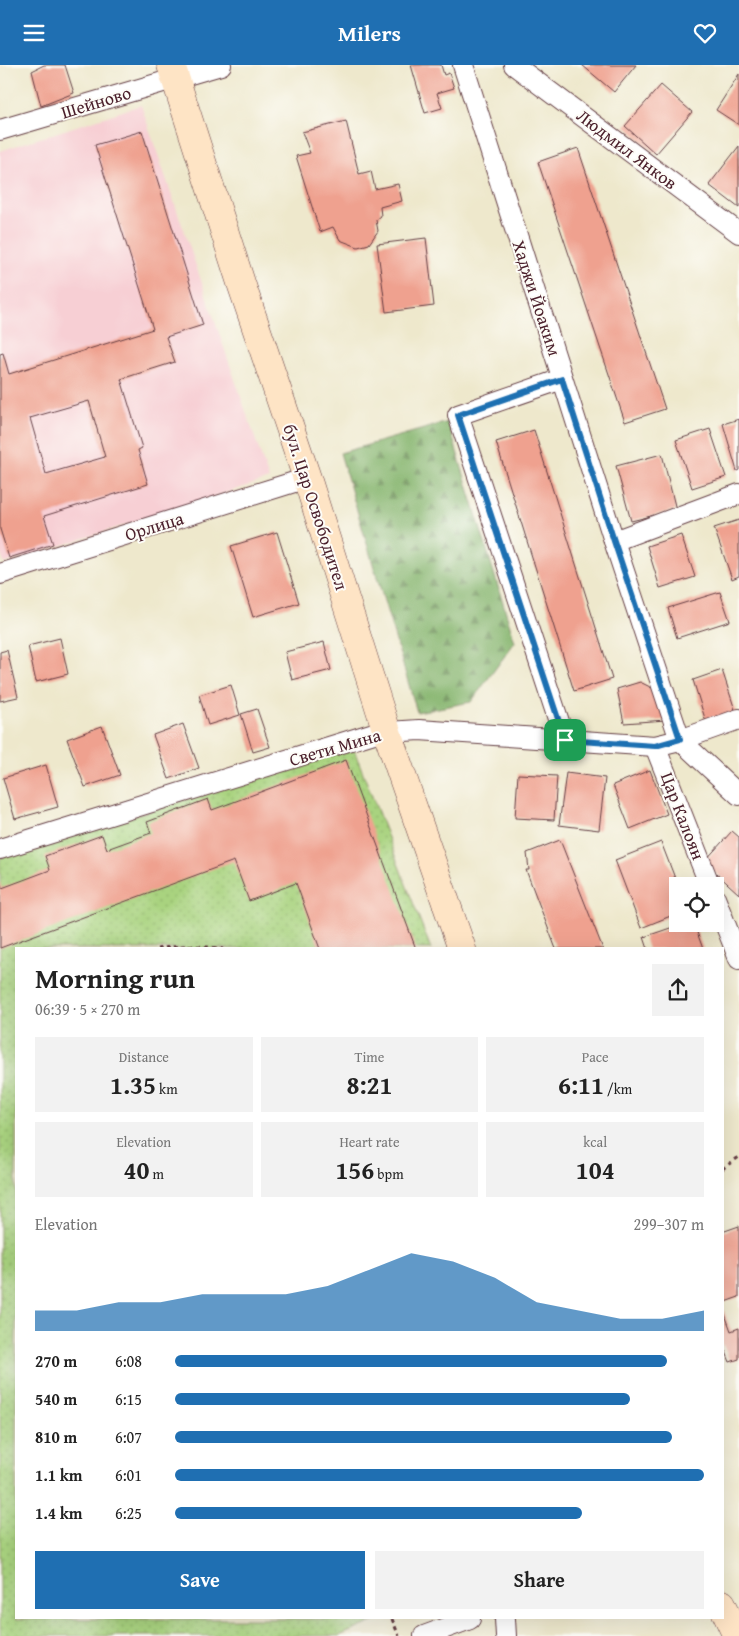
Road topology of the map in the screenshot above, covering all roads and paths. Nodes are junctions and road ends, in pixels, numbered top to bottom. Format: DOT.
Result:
graph roads {
  1 [pos="221,65"];
  2 [pos="463,65"];
  3 [pos="514,65"];
  4 [pos="173,72"];
  5 [pos="0,130"];
  6 [pos="739,233"];
  7 [pos="562,379"];
  8 [pos="307,477"];
  9 [pos="739,494"];
  10 [pos="614,541"];
  11 [pos="0,574"];
  12 [pos="739,719"];
  13 [pos="381,732"];
  14 [pos="680,739"];
  15 [pos="565,740"];
  16 [pos="655,746"];
  17 [pos="739,795"];
  18 [pos="0,849"];
  19 [pos="706,877"];
  20 [pos="724,921"];
  21 [pos="170,947"];
  22 [pos="211,947"];
  23 [pos="461,947"];
  24 [pos="739,959"];
  25 [pos="739,1157"];
  26 [pos="724,1168"];
  27 [pos="724,1608"];
  28 [pos="392,1619"];
  29 [pos="470,1619"];
  30 [pos="505,1619"];
  31 [pos="398,1636"];
  32 [pos="424,1636"];
  33 [pos="506,1636"];
  34 [pos="737,1636"];
  1 -- 4 [label="street, Шейново"];
  2 -- 7 [label="street, Хаджи Йоаким"];
  3 -- 6 [label="street, Людмил Янков"];
  4 -- 5 [label="street, Шейново"];
  4 -- 8 [label="main road, бул. Цар Освободител"];
  7 -- 10 [label="street, Хаджи Йоаким"];
  7 -- 15 [label="street"];
  8 -- 11 [label="street, Орлица"];
  8 -- 13 [label="main road, бул. Цар Освободител"];
  9 -- 10 [label="street"];
  10 -- 14 [label="street, Хаджи Йоаким"];
  12 -- 14 [label="street, Свети Мина"];
  13 -- 15 [label="street, Свети Мина"];
  13 -- 18 [label="street, Свети Мина"];
  13 -- 23 [label="main road, бул. Цар Освободител"];
  14 -- 16 [label="street, Свети Мина"];
  14 -- 17 [label="street, Хаджи Йоаким"];
  15 -- 16 [label="street, Свети Мина"];
  16 -- 19 [label="street, Цар Калоян"];
  20 -- 24 [label="street"];
  21 -- 22 [label="path"];
  25 -- 26 [label="path"];
  27 -- 34 [label="main road"];
  28 -- 31 [label="path"];
  29 -- 32 [label="street"];
  30 -- 33 [label="street"];
}
